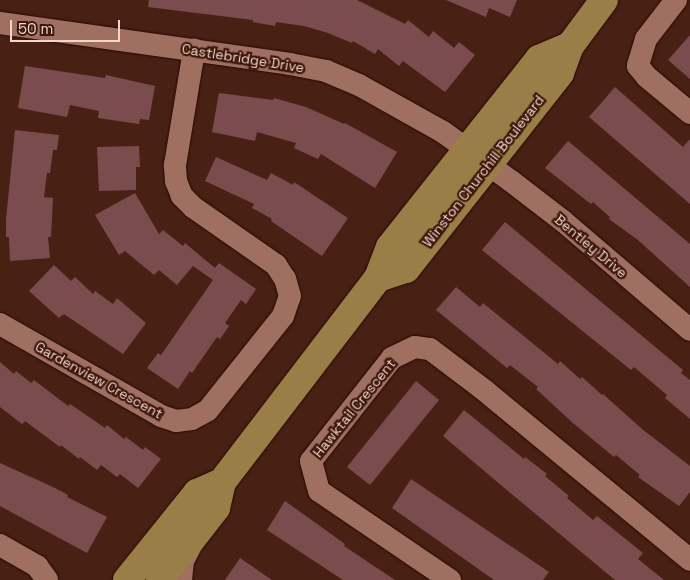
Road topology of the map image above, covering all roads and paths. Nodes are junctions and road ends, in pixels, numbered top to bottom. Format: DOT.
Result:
graph roads {
  1 [pos="604,0"];
  2 [pos="676,0"];
  3 [pos="0,23"];
  4 [pos="194,50"];
  5 [pos="690,114"];
  6 [pos="478,157"];
  7 [pos="0,324"];
  8 [pos="690,330"];
  9 [pos="222,482"];
  10 [pos="197,533"];
  11 [pos="0,545"];
  12 [pos="690,560"];
  13 [pos="47,580"];
  14 [pos="128,580"];
  15 [pos="160,580"];
  16 [pos="181,580"];
  17 [pos="450,580"];
  1 -- 6 [label="main road, Winston Churchill Boulevard"];
  2 -- 5 [label="street"];
  3 -- 4 [label="street, Castlebridge Drive"];
  4 -- 6 [label="street, Castlebridge Drive"];
  4 -- 7 [label="street, Gardenview Crescent"];
  6 -- 8 [label="street, Bentley Drive"];
  6 -- 9 [label="main road, Winston Churchill Boulevard"];
  9 -- 10 [label="main road, Winston Churchill Boulevard"];
  9 -- 14 [label="main road, Winston Churchill Boulevard"];
  10 -- 15 [label="main road, Winston Churchill Boulevard"];
  10 -- 16 [label="street"];
  11 -- 13 [label="street"];
  12 -- 17 [label="street, Hawktail Crescent"];
}
